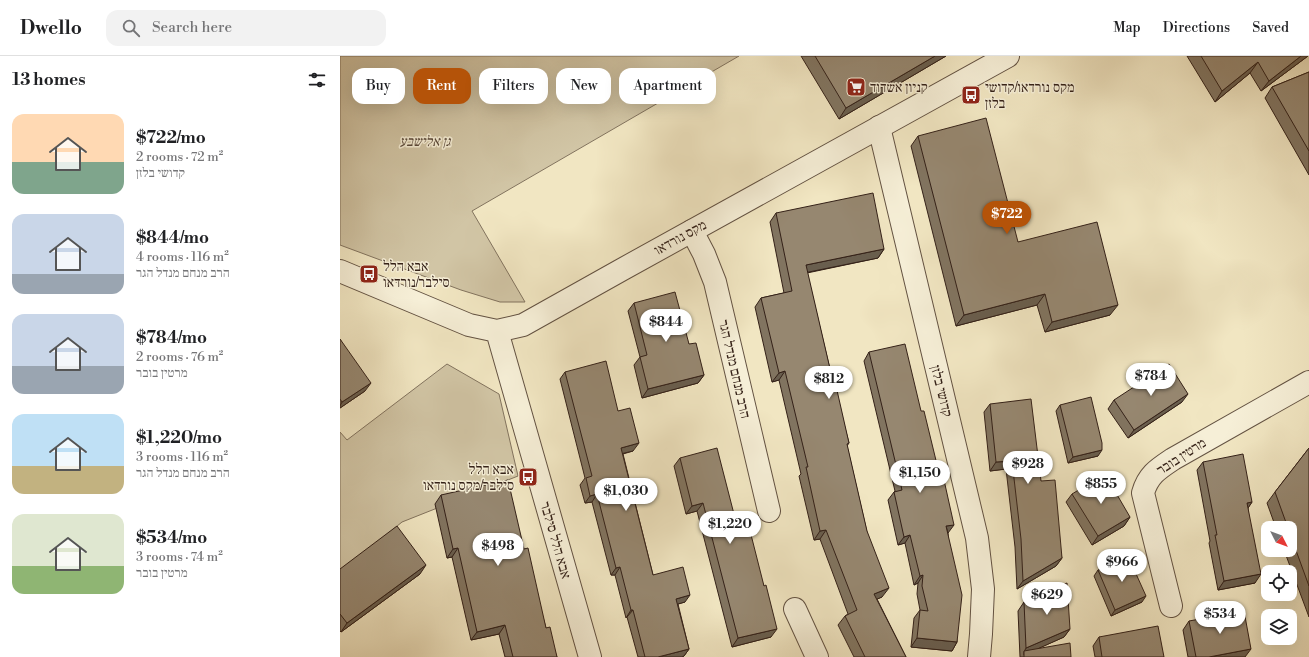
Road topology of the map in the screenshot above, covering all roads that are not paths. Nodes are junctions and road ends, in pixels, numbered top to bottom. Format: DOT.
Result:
graph roads {
  1 [pos="1008,56"];
  2 [pos="879,128"];
  3 [pos="692,230"];
  4 [pos="340,271"];
  5 [pos="497,331"];
  6 [pos="1309,382"];
  7 [pos="769,511"];
  8 [pos="1171,606"];
  9 [pos="795,609"];
  10 [pos="590,657"];
  11 [pos="817,657"];
  12 [pos="979,657"];
  1 -- 2 [label="street, מקס נורדאו"];
  2 -- 3 [label="street, מקס נורדאו"];
  2 -- 12 [label="street, קדושי בלזן"];
  3 -- 5 [label="street, מקס נורדאו"];
  3 -- 7 [label="street, הרב מנחם מנדל הגר"];
  4 -- 5 [label="street, מקס נורדאו"];
  5 -- 10 [label="street, אבא הלל סילבר"];
  6 -- 8 [label="street, מרטין בובר"];
  9 -- 11 [label="street"];
}
